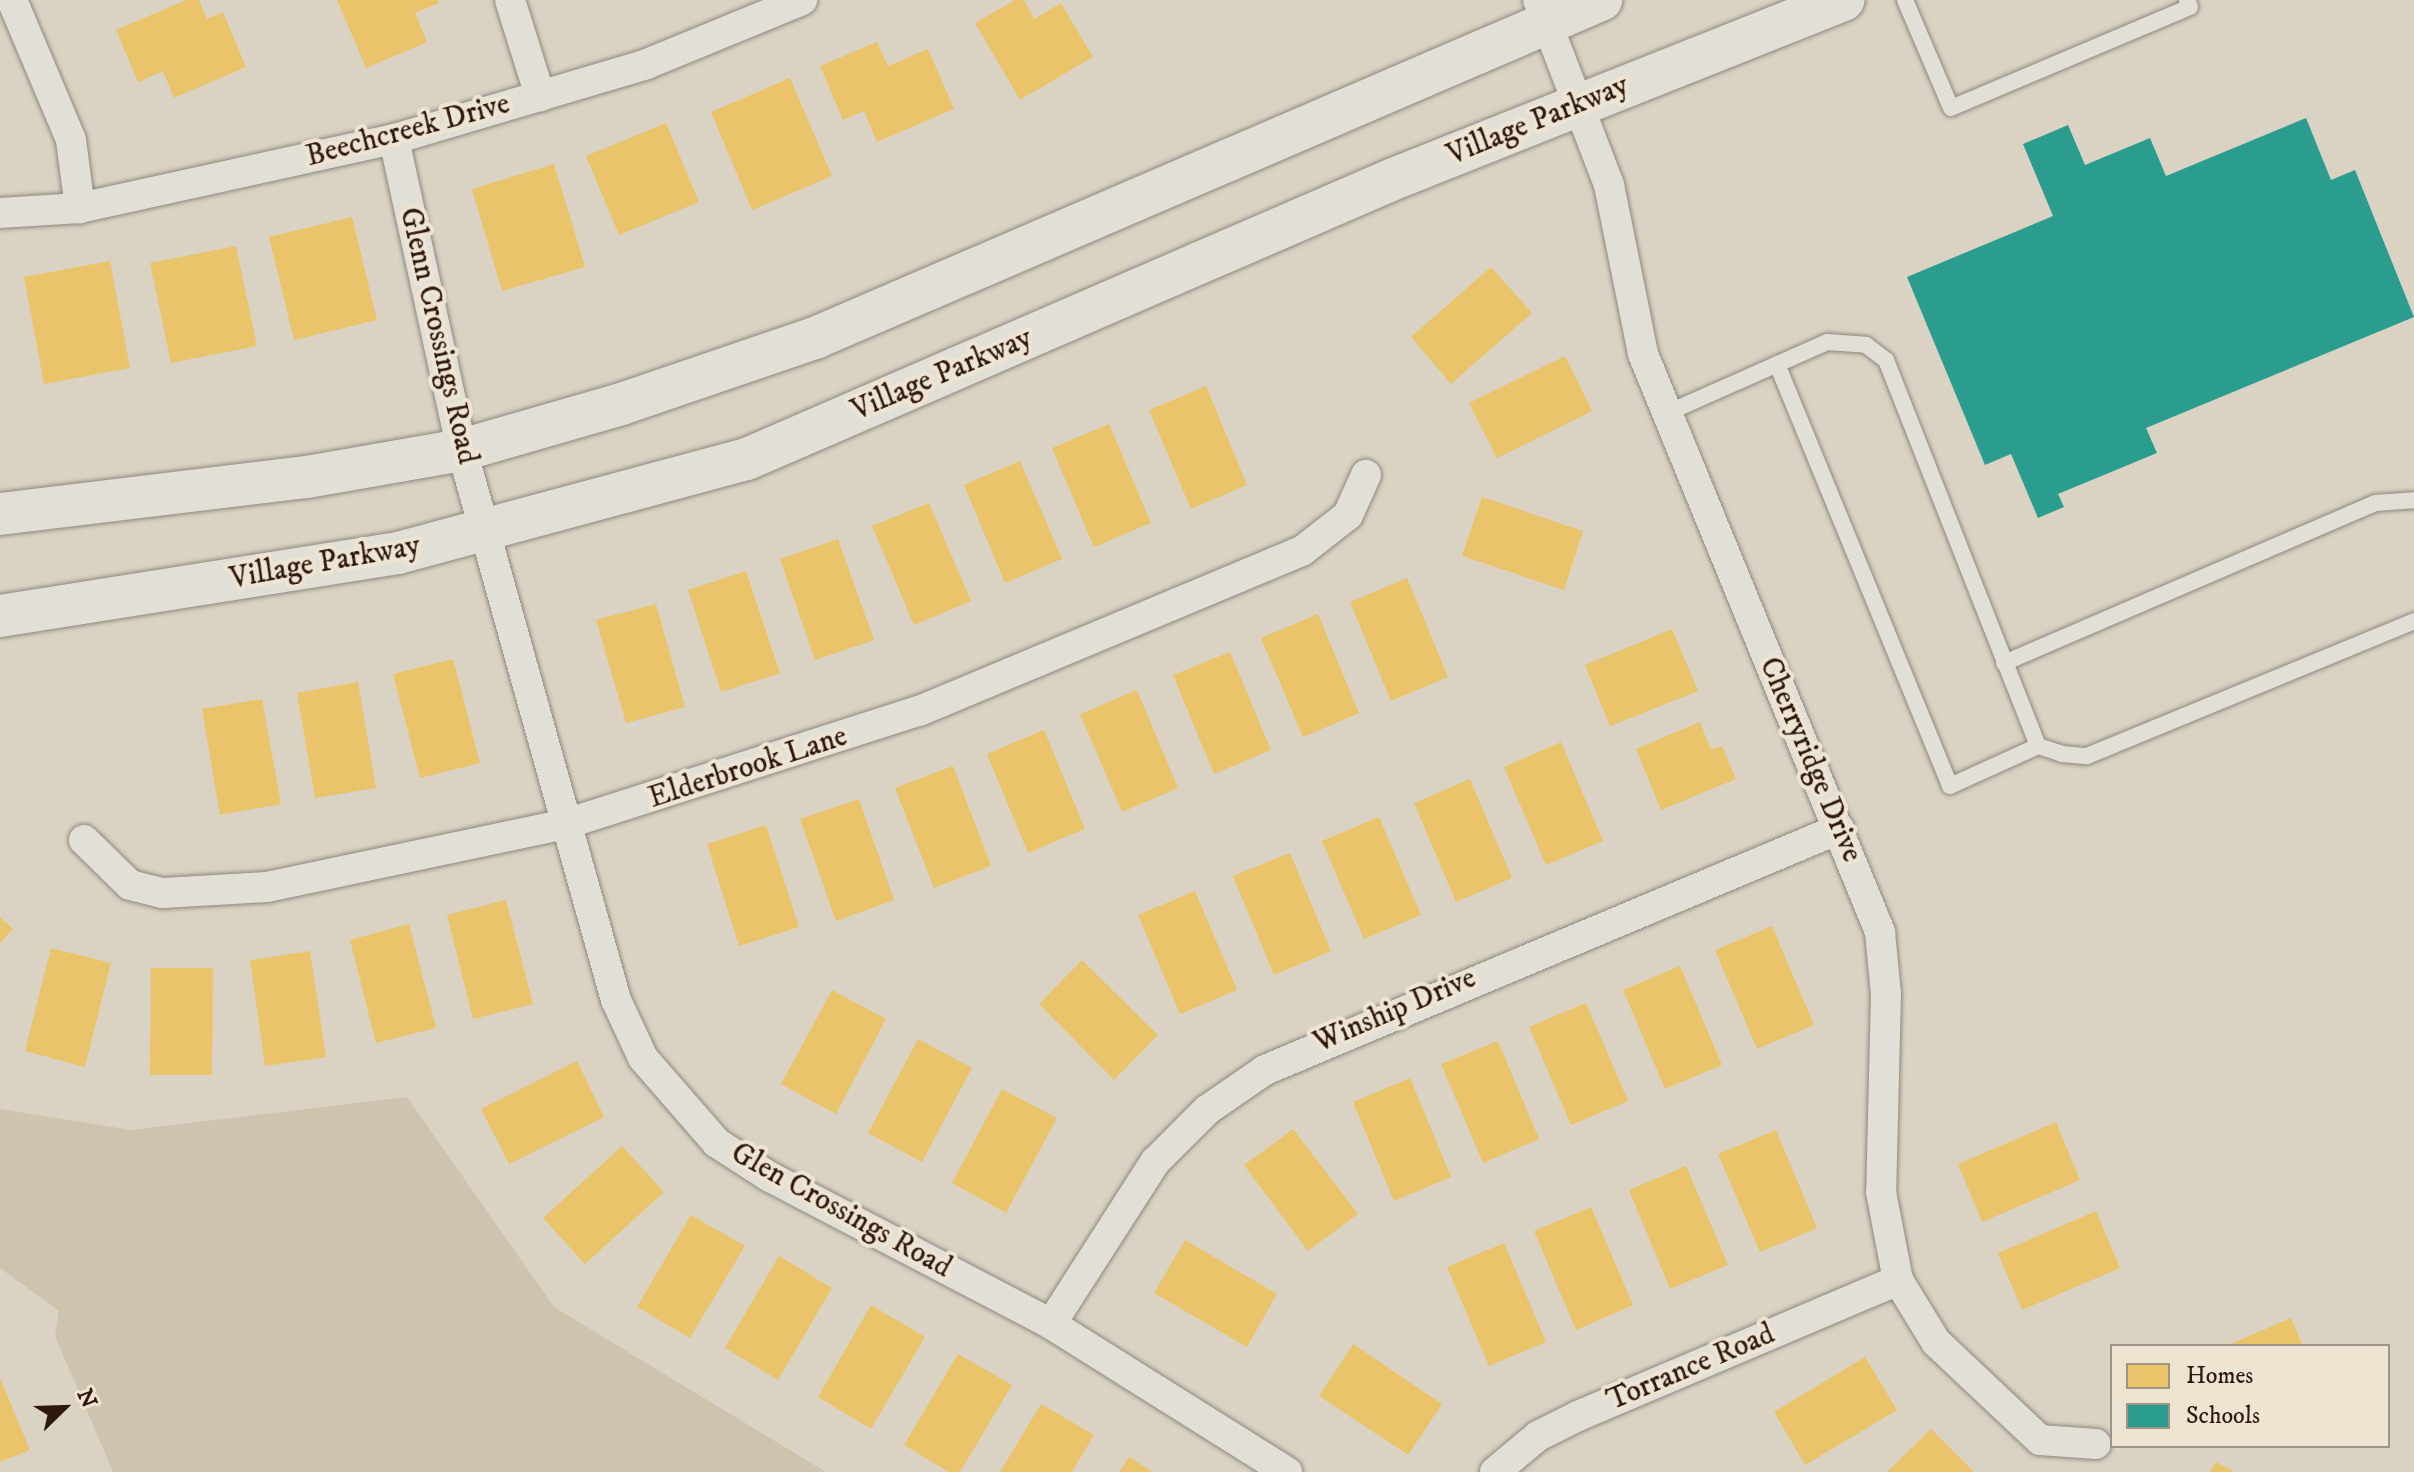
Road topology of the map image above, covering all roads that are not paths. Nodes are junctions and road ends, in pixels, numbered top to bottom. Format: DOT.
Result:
graph roads {
  1 [pos="12,0"];
  2 [pos="510,0"];
  3 [pos="802,0"];
  4 [pos="1601,0"];
  5 [pos="1844,0"];
  6 [pos="1905,0"];
  7 [pos="2187,0"];
  8 [pos="1543,11"];
  9 [pos="540,96"];
  10 [pos="1581,104"];
  11 [pos="394,139"];
  12 [pos="80,208"];
  13 [pos="0,213"];
  14 [pos="1777,364"];
  15 [pos="1667,413"];
  16 [pos="462,450"];
  17 [pos="1366,475"];
  18 [pos="2414,500"];
  19 [pos="0,514"];
  20 [pos="484,531"];
  21 [pos="0,616"];
  22 [pos="2414,621"];
  23 [pos="2004,663"];
  24 [pos="2038,746"];
  25 [pos="566,824"];
  26 [pos="1839,829"];
  27 [pos="84,840"];
  28 [pos="1898,1280"];
  29 [pos="1051,1324"];
  30 [pos="2096,1444"];
  31 [pos="1287,1472"];
  32 [pos="1495,1472"];
  1 -- 12 [label="street"];
  2 -- 9 [label="street"];
  3 -- 9 [label="street, Beechcreek Drive"];
  4 -- 8 [label="main road"];
  5 -- 10 [label="main road, Village Parkway"];
  6 -- 7 [label="lane"];
  8 -- 10 [label="street, Cherryridge Drive"];
  8 -- 16 [label="main road"];
  9 -- 11 [label="street, Beechcreek Drive"];
  10 -- 15 [label="street, Cherryridge Drive"];
  10 -- 20 [label="main road, Village Parkway"];
  11 -- 12 [label="street, Beechcreek Drive"];
  11 -- 16 [label="street, Glenn Crossings Road"];
  12 -- 13 [label="street, Beechcreek Drive"];
  14 -- 15 [label="lane"];
  14 -- 23 [label="lane"];
  14 -- 24 [label="lane"];
  15 -- 26 [label="street, Cherryridge Drive"];
  16 -- 19 [label="main road"];
  16 -- 20 [label="street, Glenn Crossings Road"];
  17 -- 25 [label="street, Elderbrook Lane"];
  18 -- 23 [label="lane"];
  20 -- 21 [label="main road, Village Parkway"];
  20 -- 25 [label="street, Glen Crossings Road"];
  22 -- 24 [label="lane"];
  23 -- 24 [label="lane"];
  25 -- 27 [label="street, Elderbrook Lane"];
  25 -- 29 [label="street, Glen Crossings Road"];
  26 -- 28 [label="street, Cherryridge Drive"];
  26 -- 29 [label="street, Winship Drive"];
  28 -- 30 [label="street, Cherryridge Drive"];
  28 -- 32 [label="street, Torrance Road"];
  29 -- 31 [label="street, Glen Crossings Road"];
}
